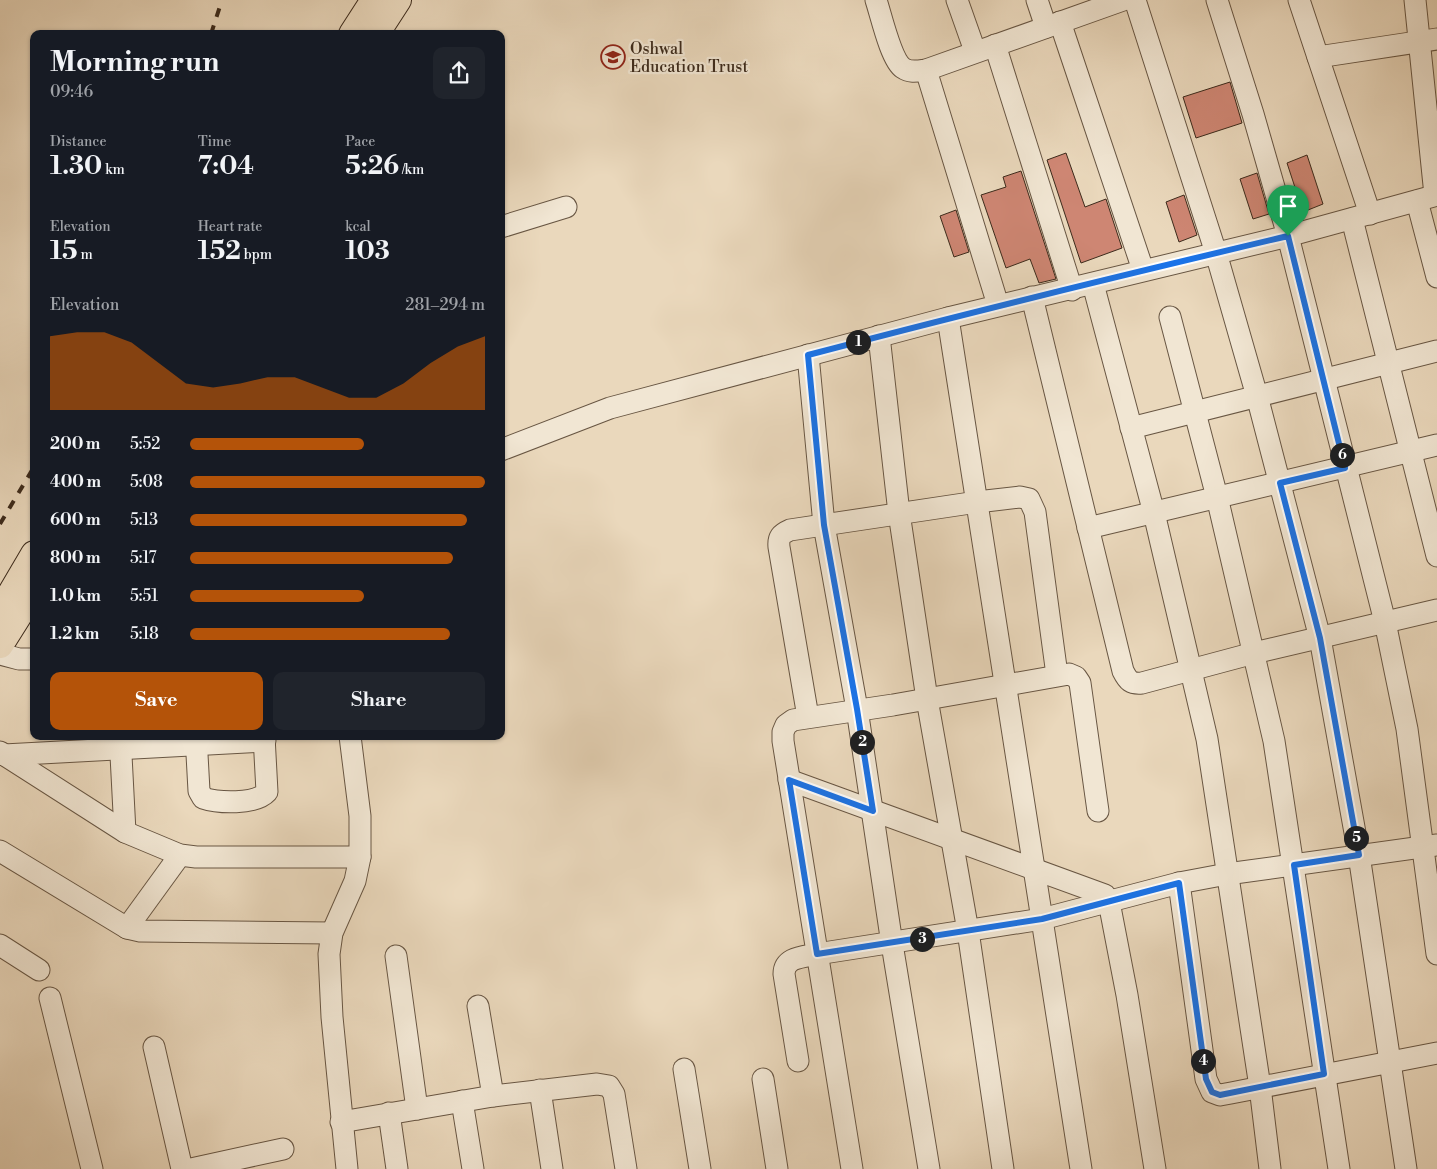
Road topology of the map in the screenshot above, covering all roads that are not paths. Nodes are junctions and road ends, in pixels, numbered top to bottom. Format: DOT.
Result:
graph roads {
  1 [pos="374,0"];
  2 [pos="398,0"];
  3 [pos="876,0"];
  4 [pos="957,0"];
  5 [pos="1037,0"];
  6 [pos="1123,0"];
  7 [pos="1135,0"];
  8 [pos="1217,0"];
  9 [pos="1299,0"];
  10 [pos="1415,0"];
  11 [pos="1053,24"];
  12 [pos="355,30"];
  13 [pos="379,30"];
  14 [pos="1428,40"];
  15 [pos="985,48"];
  16 [pos="1318,58"];
  17 [pos="926,70"];
  18 [pos="1430,197"];
  19 [pos="566,208"];
  20 [pos="1361,217"];
  21 [pos="505,226"];
  22 [pos="1288,236"];
  23 [pos="1216,253"];
  24 [pos="1143,270"];
  25 [pos="1437,277"];
  26 [pos="1093,284"];
  27 [pos="1072,290"];
  28 [pos="1032,297"];
  29 [pos="998,305"];
  30 [pos="1170,317"];
  31 [pos="948,318"];
  32 [pos="879,336"];
  33 [pos="1437,351"];
  34 [pos="808,355"];
  35 [pos="1388,363"];
  36 [pos="1323,380"];
  37 [pos="1257,396"];
  38 [pos="1193,412"];
  39 [pos="1131,428"];
  40 [pos="1437,446"];
  41 [pos="505,448"];
  42 [pos="1411,452"];
  43 [pos="1345,468"];
  44 [pos="1280,483"];
  45 [pos="1217,497"];
  46 [pos="977,502"];
  47 [pos="899,513"];
  48 [pos="1154,513"];
  49 [pos="824,525"];
  50 [pos="1088,528"];
  51 [pos="1437,556"];
  52 [pos="30,561"];
  53 [pos="30,598"];
  54 [pos="1437,610"];
  55 [pos="0,612"];
  56 [pos="1385,622"];
  57 [pos="1320,638"];
  58 [pos="0,645"];
  59 [pos="1254,653"];
  60 [pos="0,654"];
  61 [pos="30,659"];
  62 [pos="1189,670"];
  63 [pos="1057,675"];
  64 [pos="1005,685"];
  65 [pos="927,699"];
  66 [pos="857,709"];
  67 [pos="808,717"];
  68 [pos="197,740"];
  69 [pos="264,740"];
  70 [pos="350,740"];
  71 [pos="120,742"];
  72 [pos="2,754"];
  73 [pos="789,780"];
  74 [pos="873,811"];
  75 [pos="1098,812"];
  76 [pos="125,832"];
  77 [pos="952,840"];
  78 [pos="1431,847"];
  79 [pos="0,851"];
  80 [pos="180,855"];
  81 [pos="1359,855"];
  82 [pos="360,857"];
  83 [pos="1294,865"];
  84 [pos="1034,870"];
  85 [pos="1227,874"];
  86 [pos="1179,883"];
  87 [pos="1109,902"];
  88 [pos="1042,919"];
  89 [pos="127,928"];
  90 [pos="968,931"];
  91 [pos="332,933"];
  92 [pos="892,944"];
  93 [pos="0,945"];
  94 [pos="817,954"];
  95 [pos="1437,954"];
  96 [pos="396,956"];
  97 [pos="39,970"];
  98 [pos="50,998"];
  99 [pos="478,1006"];
  100 [pos="154,1047"];
  101 [pos="1437,1053"];
  102 [pos="798,1061"];
  103 [pos="1390,1062"];
  104 [pos="684,1069"];
  105 [pos="1324,1074"];
  106 [pos="763,1079"];
  107 [pos="1260,1088"];
  108 [pos="540,1090"];
  109 [pos="493,1096"];
  110 [pos="462,1101"];
  111 [pos="417,1109"];
  112 [pos="389,1114"];
  113 [pos="341,1122"];
  114 [pos="283,1149"];
  115 [pos="92,1169"];
  116 [pos="182,1169"];
  117 [pos="191,1169"];
  118 [pos="347,1169"];
  119 [pos="397,1169"];
  120 [pos="473,1169"];
  121 [pos="552,1169"];
  122 [pos="626,1169"];
  123 [pos="700,1169"];
  124 [pos="777,1169"];
  125 [pos="852,1169"];
  126 [pos="929,1169"];
  127 [pos="1003,1169"];
  128 [pos="1081,1169"];
  129 [pos="1155,1169"];
  130 [pos="1270,1169"];
  131 [pos="1339,1169"];
  132 [pos="1406,1169"];
  1 -- 12 [label="main road"];
  2 -- 13 [label="main road"];
  3 -- 17 [label="street"];
  4 -- 15 [label="street"];
  5 -- 11 [label="street"];
  6 -- 11 [label="street"];
  7 -- 23 [label="street"];
  8 -- 22 [label="street"];
  9 -- 16 [label="street"];
  10 -- 14 [label="street"];
  11 -- 15 [label="street"];
  11 -- 24 [label="street"];
  14 -- 16 [label="street"];
  14 -- 18 [label="street"];
  15 -- 17 [label="street"];
  15 -- 27 [label="street"];
  16 -- 20 [label="street"];
  17 -- 29 [label="street"];
  18 -- 20 [label="street"];
  18 -- 25 [label="street"];
  19 -- 21 [label="street"];
  20 -- 22 [label="street"];
  20 -- 35 [label="street"];
  22 -- 23 [label="street"];
  22 -- 36 [label="street"];
  23 -- 24 [label="street"];
  23 -- 37 [label="street"];
  24 -- 26 [label="street"];
  26 -- 27 [label="street"];
  26 -- 39 [label="street"];
  27 -- 28 [label="street"];
  28 -- 29 [label="street"];
  28 -- 50 [label="street"];
  29 -- 31 [label="street"];
  30 -- 38 [label="street"];
  31 -- 32 [label="street"];
  31 -- 46 [label="street"];
  32 -- 34 [label="street"];
  32 -- 47 [label="street"];
  33 -- 35 [label="street"];
  34 -- 41 [label="street"];
  34 -- 49 [label="street"];
  35 -- 36 [label="street"];
  35 -- 42 [label="street"];
  36 -- 37 [label="street"];
  36 -- 43 [label="street"];
  37 -- 38 [label="street"];
  37 -- 44 [label="street"];
  38 -- 39 [label="street"];
  38 -- 45 [label="street"];
  39 -- 48 [label="street"];
  40 -- 42 [label="street"];
  42 -- 43 [label="street"];
  42 -- 51 [label="street"];
  43 -- 44 [label="street"];
  43 -- 56 [label="street"];
  44 -- 45 [label="street"];
  44 -- 57 [label="street"];
  45 -- 48 [label="street"];
  45 -- 59 [label="street"];
  46 -- 47 [label="street"];
  46 -- 63 [label="street"];
  46 -- 64 [label="street"];
  47 -- 49 [label="street"];
  47 -- 65 [label="street"];
  48 -- 50 [label="street"];
  48 -- 62 [label="street"];
  49 -- 66 [label="street"];
  49 -- 67 [label="street"];
  50 -- 62 [label="street"];
  52 -- 55 [label="main road"];
  53 -- 58 [label="main road"];
  54 -- 56 [label="street"];
  56 -- 57 [label="street"];
  56 -- 78 [label="street"];
  57 -- 59 [label="street"];
  57 -- 81 [label="street"];
  59 -- 62 [label="street"];
  59 -- 83 [label="street"];
  60 -- 61 [label="street"];
  62 -- 85 [label="street"];
  63 -- 64 [label="street"];
  63 -- 75 [label="street"];
  64 -- 65 [label="street"];
  64 -- 84 [label="street"];
  65 -- 66 [label="street"];
  65 -- 77 [label="street"];
  66 -- 67 [label="street"];
  66 -- 74 [label="street"];
  67 -- 73 [label="street"];
  68 -- 69 [label="street"];
  68 -- 71 [label="street"];
  70 -- 82 [label="street"];
  71 -- 72 [label="street"];
  71 -- 76 [label="street"];
  72 -- 76 [label="street"];
  73 -- 74 [label="street"];
  73 -- 94 [label="street"];
  74 -- 77 [label="street"];
  74 -- 92 [label="street"];
  76 -- 80 [label="street"];
  77 -- 84 [label="street"];
  77 -- 90 [label="street"];
  78 -- 81 [label="street"];
  78 -- 95 [label="street"];
  79 -- 89 [label="street"];
  80 -- 82 [label="street"];
  80 -- 89 [label="street"];
  81 -- 83 [label="street"];
  81 -- 103 [label="street"];
  82 -- 91 [label="street"];
  83 -- 85 [label="street"];
  83 -- 105 [label="street"];
  84 -- 87 [label="street"];
  84 -- 88 [label="street"];
  85 -- 86 [label="street"];
  85 -- 107 [label="street"];
  86 -- 87 [label="street"];
  86 -- 107 [label="street"];
  87 -- 88 [label="street"];
  87 -- 129 [label="street"];
  88 -- 90 [label="street"];
  88 -- 128 [label="street"];
  89 -- 91 [label="street"];
  90 -- 92 [label="street"];
  90 -- 127 [label="street"];
  91 -- 113 [label="street"];
  92 -- 94 [label="street"];
  92 -- 126 [label="street"];
  93 -- 97 [label="street"];
  94 -- 102 [label="street"];
  94 -- 125 [label="street"];
  96 -- 111 [label="street"];
  98 -- 115 [label="street"];
  99 -- 109 [label="street"];
  100 -- 116 [label="street"];
  101 -- 103 [label="street"];
  103 -- 105 [label="street"];
  103 -- 132 [label="street"];
  104 -- 123 [label="street"];
  105 -- 107 [label="street"];
  105 -- 131 [label="street"];
  106 -- 124 [label="street"];
  107 -- 130 [label="street"];
  108 -- 109 [label="street"];
  108 -- 121 [label="street"];
  108 -- 122 [label="street"];
  109 -- 110 [label="street"];
  110 -- 111 [label="street"];
  110 -- 120 [label="street"];
  111 -- 112 [label="street"];
  112 -- 113 [label="street"];
  112 -- 119 [label="street"];
  113 -- 118 [label="street"];
  114 -- 117 [label="street"];
}
